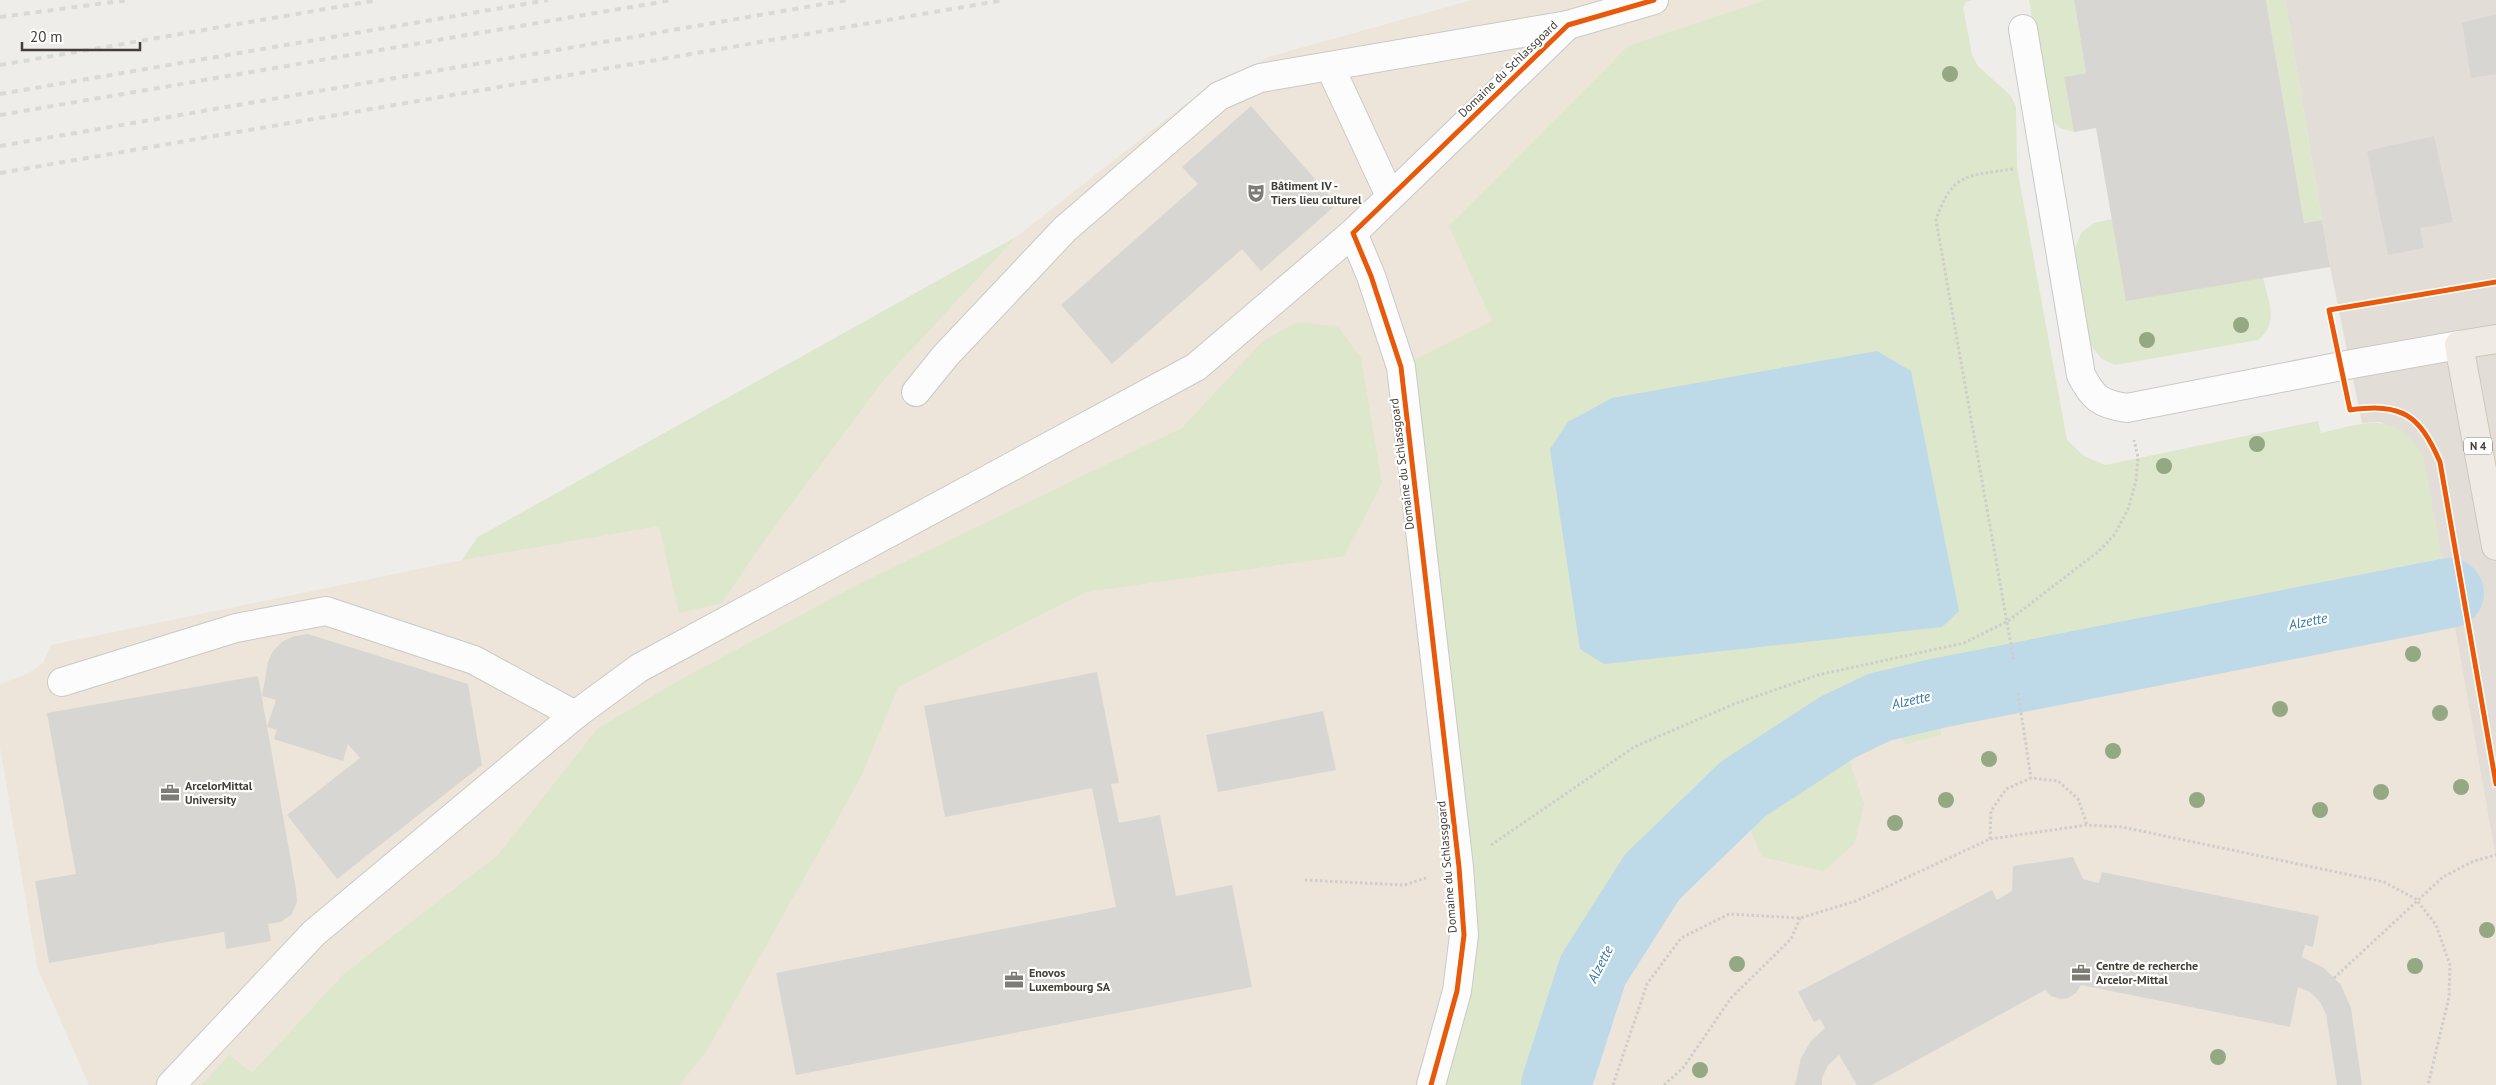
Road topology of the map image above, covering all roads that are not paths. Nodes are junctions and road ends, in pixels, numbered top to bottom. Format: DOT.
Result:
graph roads {
  1 [pos="1654,0"];
  2 [pos="1568,25"];
  3 [pos="2023,29"];
  4 [pos="1330,67"];
  5 [pos="1390,196"];
  6 [pos="1352,233"];
  7 [pos="2496,339"];
  8 [pos="2459,346"];
  9 [pos="916,392"];
  10 [pos="2496,546"];
  11 [pos="62,682"];
  12 [pos="575,716"];
  13 [pos="171,1085"];
  14 [pos="1431,1085"];
  1 -- 2 [label="street, Domaine du Schlassgoard"];
  2 -- 4 [label="street"];
  2 -- 5 [label="street, Domaine du Schlassgoard"];
  3 -- 8 [label="street"];
  4 -- 5 [label="street"];
  4 -- 9 [label="street"];
  5 -- 6 [label="street, Domaine du Schlassgoard"];
  6 -- 12 [label="street"];
  6 -- 14 [label="street, Domaine du Schlassgoard"];
  7 -- 8 [label="main road"];
  8 -- 10 [label="main road, N 4"];
  11 -- 12 [label="street"];
  12 -- 13 [label="street"];
}
